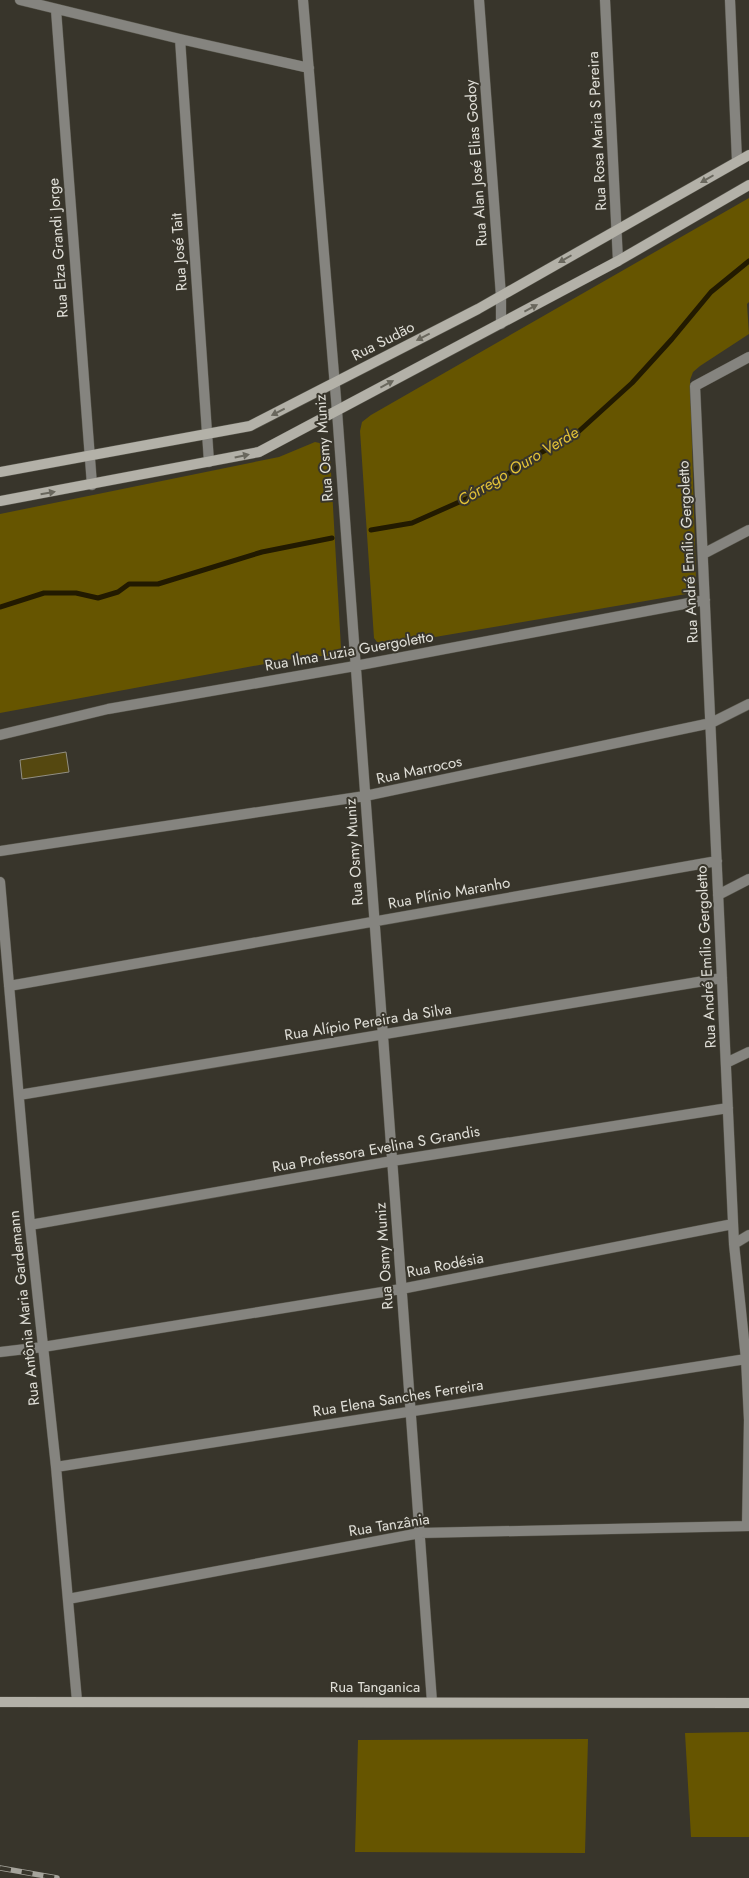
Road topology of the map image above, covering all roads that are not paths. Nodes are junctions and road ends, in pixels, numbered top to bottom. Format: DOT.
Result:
graph roads {
  1 [pos="20,0"];
  2 [pos="303,0"];
  3 [pos="479,0"];
  4 [pos="606,0"];
  5 [pos="730,0"];
  6 [pos="56,10"];
  7 [pos="180,40"];
  8 [pos="309,68"];
  9 [pos="749,155"];
  10 [pos="737,162"];
  11 [pos="749,185"];
  12 [pos="617,230"];
  13 [pos="618,261"];
  14 [pos="501,296"];
  15 [pos="501,324"];
  16 [pos="749,357"];
  17 [pos="334,383"];
  18 [pos="336,412"];
  19 [pos="207,435"];
  20 [pos="89,457"];
  21 [pos="209,462"];
  22 [pos="0,472"];
  23 [pos="92,485"];
  24 [pos="0,501"];
  25 [pos="749,530"];
  26 [pos="703,554"];
  27 [pos="705,600"];
  28 [pos="356,666"];
  29 [pos="749,704"];
  30 [pos="710,723"];
  31 [pos="0,735"];
  32 [pos="365,796"];
  33 [pos="0,850"];
  34 [pos="717,861"];
  35 [pos="749,879"];
  36 [pos="0,882"];
  37 [pos="718,895"];
  38 [pos="2,916"];
  39 [pos="374,921"];
  40 [pos="722,978"];
  41 [pos="9,986"];
  42 [pos="383,1035"];
  43 [pos="749,1052"];
  44 [pos="726,1064"];
  45 [pos="19,1095"];
  46 [pos="728,1108"];
  47 [pos="392,1160"];
  48 [pos="733,1224"];
  49 [pos="30,1225"];
  50 [pos="749,1236"];
  51 [pos="734,1244"];
  52 [pos="402,1289"];
  53 [pos="43,1347"];
  54 [pos="0,1352"];
  55 [pos="746,1360"];
  56 [pos="410,1411"];
  57 [pos="749,1420"];
  58 [pos="56,1467"];
  59 [pos="748,1526"];
  60 [pos="420,1533"];
  61 [pos="68,1599"];
  62 [pos="77,1701"];
  63 [pos="0,1702"];
  64 [pos="432,1702"];
  65 [pos="749,1703"];
  1 -- 6 [label="street"];
  2 -- 8 [label="street, Rua Osmy Muniz"];
  3 -- 14 [label="street, Rua Alan José Elias Godoy"];
  4 -- 12 [label="street, Rua Rosa Maria S Pereira"];
  5 -- 10 [label="street"];
  6 -- 7 [label="street"];
  6 -- 20 [label="street, Rua Elza Grandi Jorge"];
  7 -- 8 [label="street"];
  7 -- 19 [label="street, Rua José Tait"];
  8 -- 17 [label="street, Rua Osmy Muniz"];
  9 -- 10 [label="street, Rua Sudão"];
  10 -- 12 [label="street, Rua Sudão, one-way"];
  11 -- 13 [label="street"];
  12 -- 13 [label="street, Rua Rosa Maria S Pereira"];
  12 -- 14 [label="street, Rua Sudão, one-way"];
  15 -- 13 [label="street, one-way"];
  14 -- 15 [label="street, Rua Alan José Elias Godoy"];
  14 -- 17 [label="street, Rua Sudão, one-way"];
  18 -- 15 [label="street, one-way"];
  16 -- 26 [label="street, Rua André Emílio Gergoletto"];
  17 -- 18 [label="street, Rua Osmy Muniz"];
  17 -- 19 [label="street, Rua Sudão, one-way"];
  21 -- 18 [label="street, one-way"];
  18 -- 28 [label="street, Rua Osmy Muniz"];
  19 -- 20 [label="street, Rua Sudão"];
  19 -- 21 [label="street, Rua José Tait"];
  20 -- 22 [label="street, Rua Sudão"];
  20 -- 23 [label="street, Rua Elza Grandi Jorge"];
  21 -- 23 [label="street"];
  24 -- 23 [label="street, one-way"];
  25 -- 26 [label="street"];
  26 -- 27 [label="street, Rua André Emílio Gergoletto"];
  27 -- 28 [label="street, Rua Ilma Luzia Guergoletto"];
  27 -- 30 [label="street, Rua André Emílio Gergoletto"];
  28 -- 31 [label="street, Rua Ilma Luzia Guergoletto"];
  28 -- 32 [label="street, Rua Osmy Muniz"];
  29 -- 30 [label="street, Rua Marrocos"];
  30 -- 32 [label="street, Rua Marrocos"];
  30 -- 34 [label="street, Rua André Emílio Gergoletto"];
  32 -- 33 [label="street, Rua Marrocos"];
  32 -- 39 [label="street, Rua Osmy Muniz"];
  34 -- 37 [label="street, Rua André Emílio Gergoletto"];
  34 -- 39 [label="street, Rua Plínio Maranho"];
  35 -- 37 [label="street"];
  36 -- 38 [label="street, Rua Antônia Maria Gardemann"];
  37 -- 40 [label="street, Rua André Emílio Gergoletto"];
  38 -- 41 [label="street, Rua Antônia Maria Gardemann"];
  39 -- 41 [label="street, Rua Plínio Maranho"];
  39 -- 42 [label="street, Rua Osmy Muniz"];
  40 -- 42 [label="street, Rua Alípio Pereira da Silva"];
  40 -- 44 [label="street, Rua André Emílio Gergoletto"];
  41 -- 45 [label="street, Rua Antônia Maria Gardemann"];
  42 -- 45 [label="street, Rua Alípio Pereira da Silva"];
  42 -- 47 [label="street, Rua Osmy Muniz"];
  43 -- 44 [label="street"];
  44 -- 46 [label="street, Rua André Emílio Gergoletto"];
  45 -- 49 [label="street, Rua Antônia Maria Gardemann"];
  46 -- 47 [label="street, Rua Professora Evelina S Grandis"];
  46 -- 48 [label="street, Rua André Emílio Gergoletto"];
  47 -- 49 [label="street, Rua Professora Evelina S Grandis"];
  47 -- 52 [label="street, Rua Osmy Muniz"];
  48 -- 51 [label="street, Rua André Emílio Gergoletto"];
  48 -- 52 [label="street, Rua Rodésia"];
  49 -- 53 [label="street, Rua Antônia Maria Gardemann"];
  50 -- 51 [label="street"];
  51 -- 55 [label="street, Rua André Emílio Gergoletto"];
  52 -- 53 [label="street, Rua Rodésia"];
  52 -- 56 [label="street, Rua Osmy Muniz"];
  53 -- 54 [label="street, Rua Rodésia"];
  53 -- 58 [label="street, Rua Antônia Maria Gardemann"];
  55 -- 56 [label="street, Rua Elena Sanches Ferreira"];
  55 -- 57 [label="street, Rua André Emílio Gergoletto"];
  56 -- 58 [label="street, Rua Elena Sanches Ferreira"];
  56 -- 60 [label="street, Rua Osmy Muniz"];
  57 -- 59 [label="street, Rua André Emílio Gergoletto"];
  58 -- 61 [label="street, Rua Antônia Maria Gardemann"];
  59 -- 60 [label="street, Rua Tanzânia"];
  60 -- 61 [label="street, Rua Tanzânia"];
  60 -- 64 [label="street, Rua Osmy Muniz"];
  61 -- 62 [label="street, Rua Antônia Maria Gardemann"];
  62 -- 63 [label="street, Rua Tanganica"];
  62 -- 64 [label="street, Rua Tanganica"];
  64 -- 65 [label="street, Rua Tanganica"];
}
